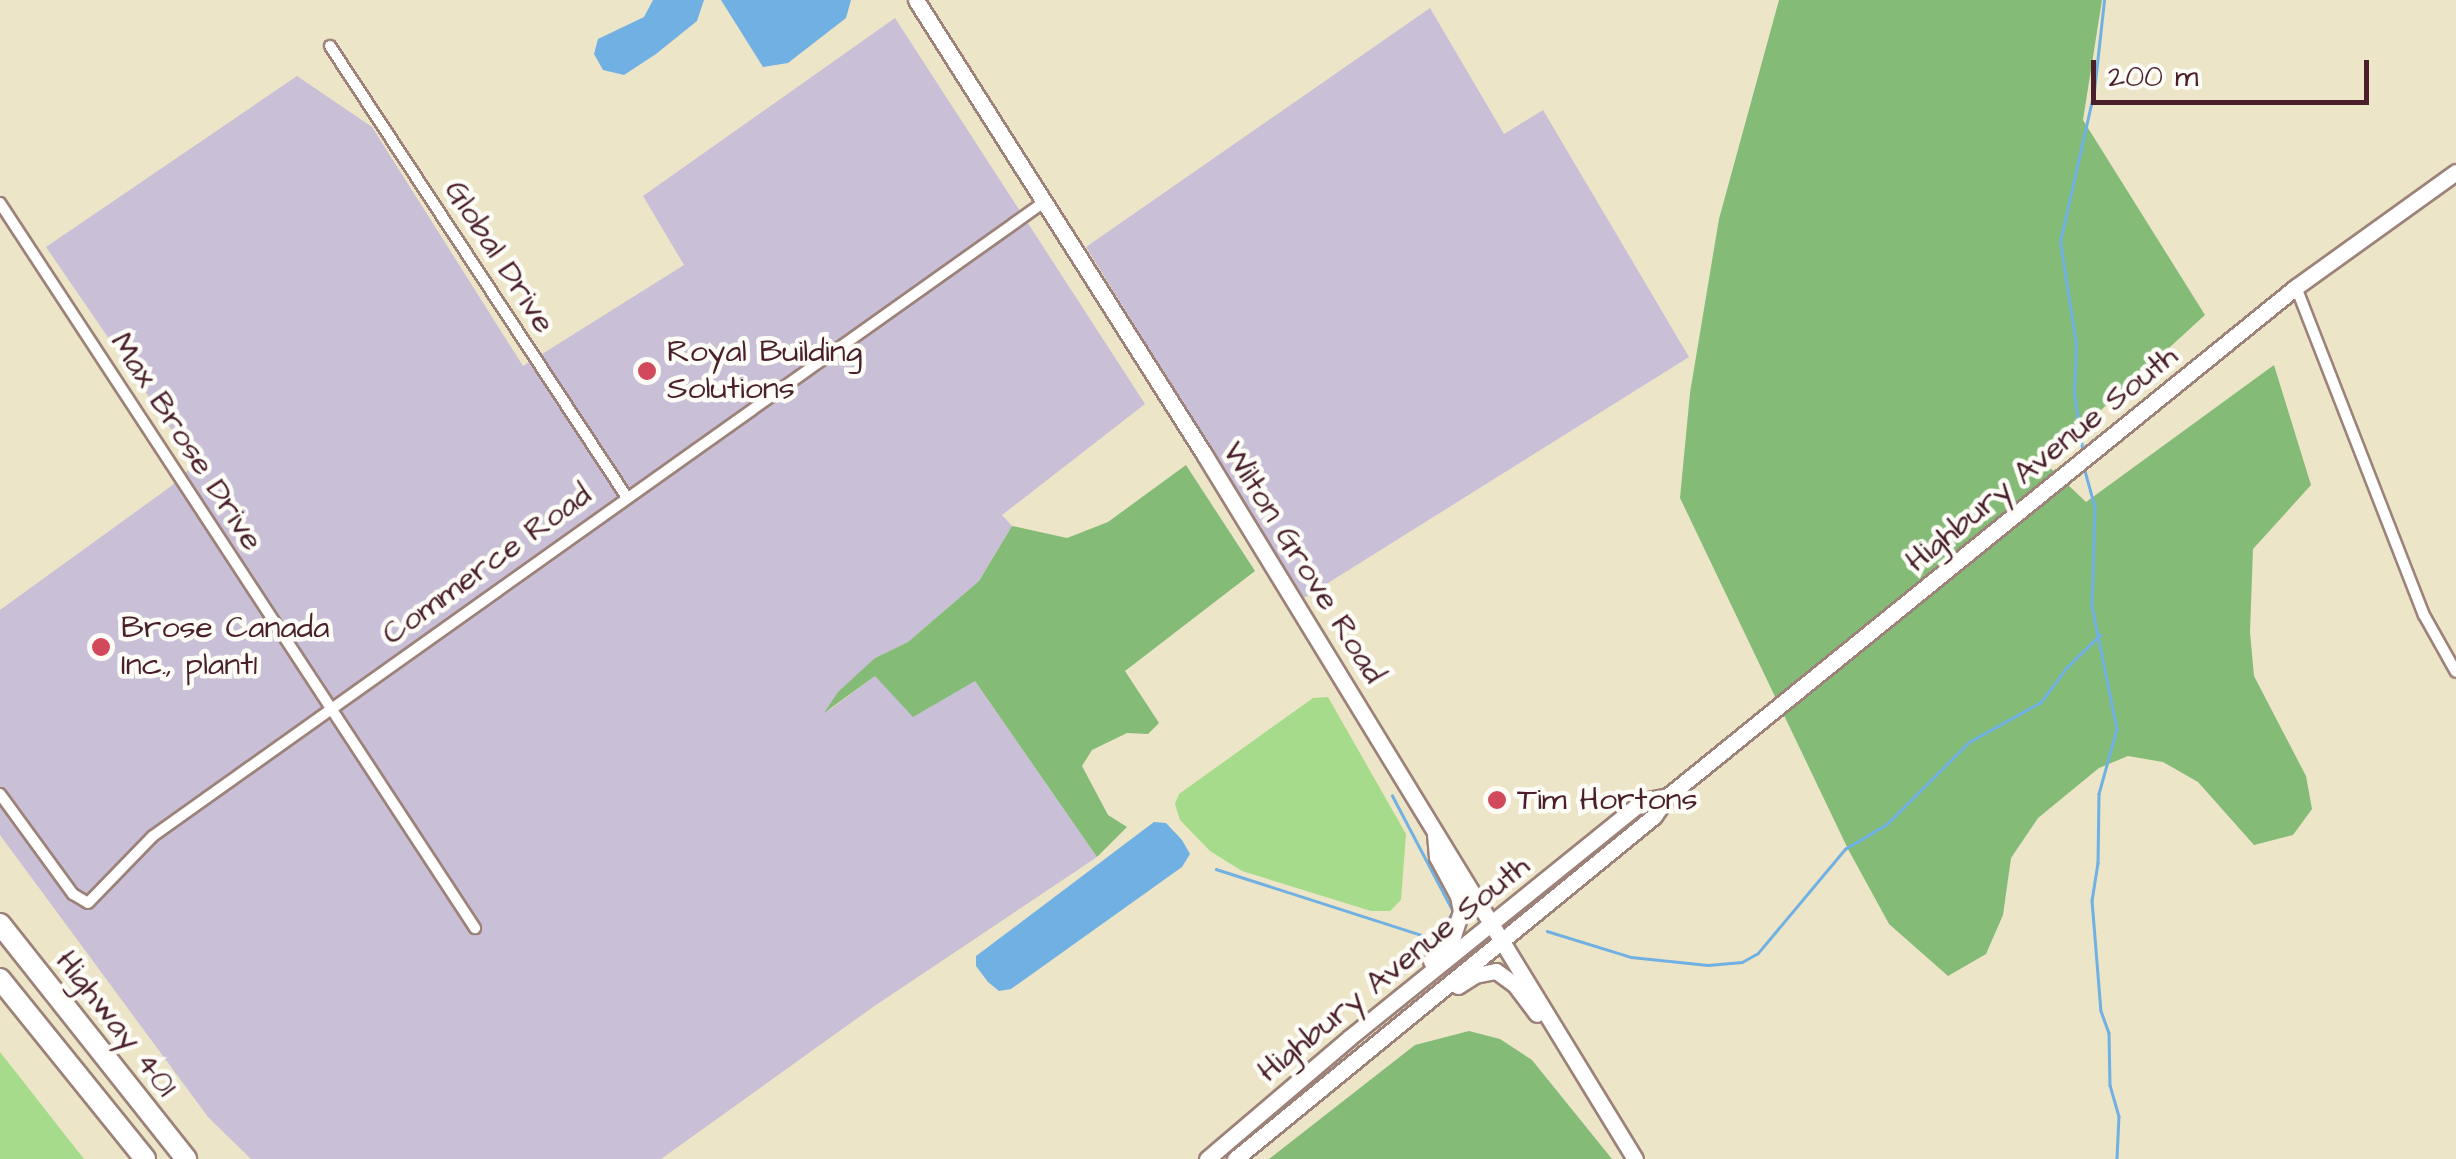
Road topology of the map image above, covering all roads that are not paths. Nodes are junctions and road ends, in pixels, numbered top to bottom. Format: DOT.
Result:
graph roads {
  1 [pos="916,0"];
  2 [pos="330,46"];
  3 [pos="2456,172"];
  4 [pos="1044,202"];
  5 [pos="0,203"];
  6 [pos="2296,287"];
  7 [pos="626,496"];
  8 [pos="2456,672"];
  9 [pos="331,708"];
  10 [pos="0,794"];
  11 [pos="1668,796"];
  12 [pos="1436,831"];
  13 [pos="1492,923"];
  14 [pos="0,924"];
  15 [pos="475,928"];
  16 [pos="1502,940"];
  17 [pos="0,979"];
  18 [pos="1403,994"];
  19 [pos="1416,1012"];
  20 [pos="1595,1093"];
  21 [pos="145,1159"];
  22 [pos="186,1159"];
  23 [pos="1208,1159"];
  24 [pos="1236,1159"];
  25 [pos="1635,1159"];
  1 -- 4 [label="main road, Wilton Grove Road"];
  2 -- 7 [label="street, Global Drive"];
  3 -- 6 [label="main road, Highbury Avenue South"];
  4 -- 7 [label="street, Commerce Road"];
  4 -- 12 [label="main road, Wilton Grove Road"];
  5 -- 9 [label="street, Max Brose Drive"];
  6 -- 8 [label="street"];
  6 -- 11 [label="main road, Highbury Avenue South"];
  7 -- 9 [label="street, Commerce Road"];
  9 -- 10 [label="street, Commerce Road"];
  9 -- 15 [label="street, Max Brose Drive"];
  11 -- 13 [label="main road, Highbury Avenue South"];
  11 -- 16 [label="main road, Highbury Avenue South"];
  12 -- 13 [label="main road, Wilton Grove Road"];
  12 -- 18 [label="main road"];
  13 -- 16 [label="main road, Wilton Grove Road"];
  13 -- 18 [label="main road, Highbury Avenue South"];
  14 -- 22 [label="highway, Highway 401"];
  16 -- 19 [label="main road, Highbury Avenue South"];
  16 -- 20 [label="main road, Wilton Grove Road"];
  17 -- 21 [label="highway, Highway 401"];
  18 -- 23 [label="main road, Highbury Avenue South"];
  19 -- 20 [label="main road"];
  19 -- 24 [label="main road, Highbury Avenue South"];
  20 -- 25 [label="main road, Wilton Grove Road"];
}
